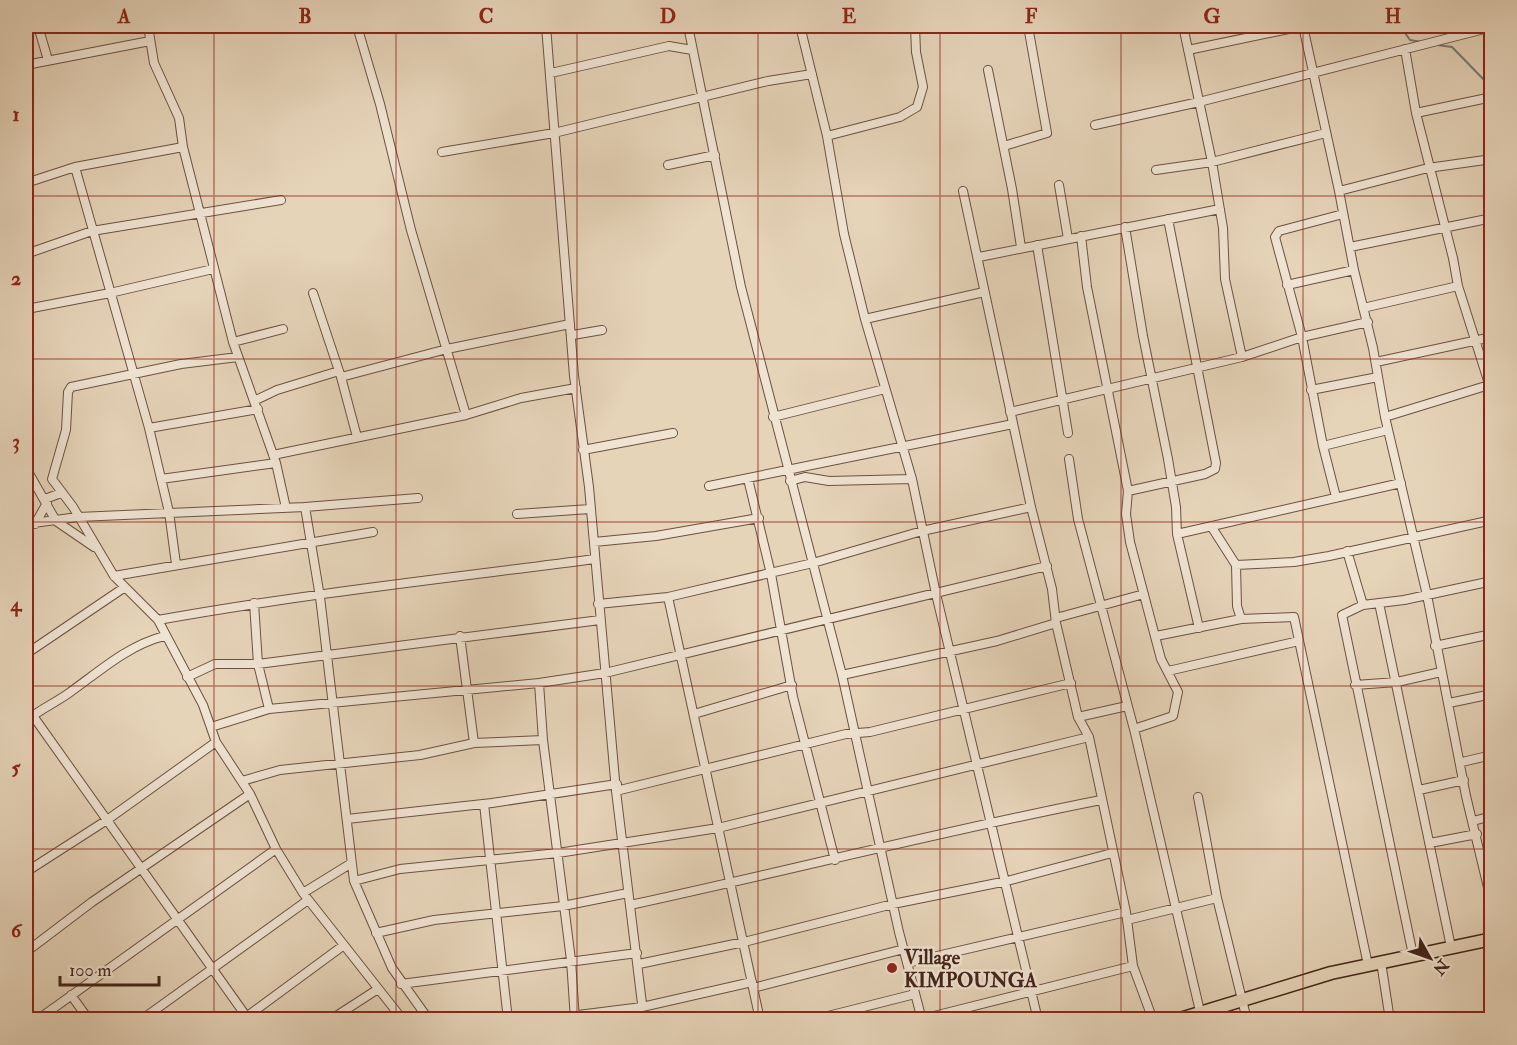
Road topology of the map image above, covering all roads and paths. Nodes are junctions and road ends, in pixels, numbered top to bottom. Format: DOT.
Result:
graph roads {
  1 [pos="38,26"];
  2 [pos="148,26"];
  3 [pos="357,26"];
  4 [pos="546,26"];
  5 [pos="688,26"];
  6 [pos="800,26"];
  7 [pos="915,26"];
  8 [pos="1028,26"];
  9 [pos="1184,26"];
  10 [pos="1303,26"];
  11 [pos="1491,27"];
  12 [pos="150,41"];
  13 [pos="1404,48"];
  14 [pos="692,50"];
  15 [pos="1188,50"];
  16 [pos="48,60"];
  17 [pos="26,64"];
  18 [pos="988,70"];
  19 [pos="1312,72"];
  20 [pos="551,73"];
  21 [pos="812,74"];
  22 [pos="1491,97"];
  23 [pos="703,98"];
  24 [pos="1199,102"];
  25 [pos="1416,114"];
  26 [pos="1095,125"];
  27 [pos="554,133"];
  28 [pos="1326,133"];
  29 [pos="827,136"];
  30 [pos="1004,146"];
  31 [pos="183,147"];
  32 [pos="442,152"];
  33 [pos="715,155"];
  34 [pos="1491,159"];
  35 [pos="1212,162"];
  36 [pos="668,165"];
  37 [pos="75,167"];
  38 [pos="1428,168"];
  39 [pos="1156,170"];
  40 [pos="26,183"];
  41 [pos="1059,185"];
  42 [pos="963,191"];
  43 [pos="1340,191"];
  44 [pos="281,200"];
  45 [pos="1220,209"];
  46 [pos="200,213"];
  47 [pos="1343,214"];
  48 [pos="1491,218"];
  49 [pos="1168,219"];
  50 [pos="1125,227"];
  51 [pos="1446,228"];
  52 [pos="92,231"];
  53 [pos="1081,236"];
  54 [pos="1068,238"];
  55 [pos="1037,245"];
  56 [pos="1021,247"];
  57 [pos="1350,247"];
  58 [pos="26,254"];
  59 [pos="979,258"];
  60 [pos="213,269"];
  61 [pos="1354,270"];
  62 [pos="1287,285"];
  63 [pos="1458,286"];
  64 [pos="984,292"];
  65 [pos="110,293"];
  66 [pos="313,293"];
  67 [pos="32,308"];
  68 [pos="1363,308"];
  69 [pos="865,319"];
  70 [pos="1368,322"];
  71 [pos="570,324"];
  72 [pos="283,329"];
  73 [pos="602,330"];
  74 [pos="573,335"];
  75 [pos="1302,337"];
  76 [pos="1491,337"];
  77 [pos="1476,340"];
  78 [pos="233,342"];
  79 [pos="447,349"];
  80 [pos="238,357"];
  81 [pos="1242,357"];
  82 [pos="1376,362"];
  83 [pos="1198,367"];
  84 [pos="340,374"];
  85 [pos="132,375"];
  86 [pos="1378,377"];
  87 [pos="1152,378"];
  88 [pos="576,388"];
  89 [pos="885,388"];
  90 [pos="1107,389"];
  91 [pos="1490,389"];
  92 [pos="1311,390"];
  93 [pos="1063,399"];
  94 [pos="256,405"];
  95 [pos="1010,412"];
  96 [pos="466,415"];
  97 [pos="773,417"];
  98 [pos="1385,417"];
  99 [pos="1013,424"];
  100 [pos="149,428"];
  101 [pos="1388,430"];
  102 [pos="1068,433"];
  103 [pos="673,434"];
  104 [pos="357,437"];
  105 [pos="902,446"];
  106 [pos="1323,446"];
  107 [pos="583,450"];
  108 [pos="274,459"];
  109 [pos="1069,459"];
  110 [pos="26,468"];
  111 [pos="788,472"];
  112 [pos="161,479"];
  113 [pos="748,479"];
  114 [pos="912,479"];
  115 [pos="790,481"];
  116 [pos="1172,483"];
  117 [pos="1401,483"];
  118 [pos="709,486"];
  119 [pos="1128,491"];
  120 [pos="61,493"];
  121 [pos="1336,497"];
  122 [pos="418,498"];
  123 [pos="46,501"];
  124 [pos="305,507"];
  125 [pos="1031,507"];
  126 [pos="286,508"];
  127 [pos="590,509"];
  128 [pos="169,512"];
  129 [pos="517,514"];
  130 [pos="78,517"];
  131 [pos="759,518"];
  132 [pos="1491,520"];
  133 [pos="56,521"];
  134 [pos="26,524"];
  135 [pos="35,524"];
  136 [pos="1211,526"];
  137 [pos="922,531"];
  138 [pos="374,532"];
  139 [pos="1177,534"];
  140 [pos="1414,538"];
  141 [pos="594,542"];
  142 [pos="310,544"];
  143 [pos="96,547"];
  144 [pos="1347,551"];
  145 [pos="595,559"];
  146 [pos="813,563"];
  147 [pos="176,564"];
  148 [pos="1236,565"];
  149 [pos="1047,566"];
  150 [pos="771,574"];
  151 [pos="114,576"];
  152 [pos="1491,580"];
  153 [pos="125,587"];
  154 [pos="936,594"];
  155 [pos="1144,594"];
  156 [pos="1427,594"];
  157 [pos="320,597"];
  158 [pos="668,597"];
  159 [pos="254,603"];
  160 [pos="1378,603"];
  161 [pos="598,604"];
  162 [pos="1364,605"];
  163 [pos="1100,606"];
  164 [pos="826,618"];
  165 [pos="1241,619"];
  166 [pos="158,620"];
  167 [pos="600,620"];
  168 [pos="1056,620"];
  169 [pos="1199,628"];
  170 [pos="782,632"];
  171 [pos="1491,634"];
  172 [pos="164,636"];
  173 [pos="460,636"];
  174 [pos="1156,636"];
  175 [pos="1299,641"];
  176 [pos="1435,646"];
  177 [pos="951,652"];
  178 [pos="26,654"];
  179 [pos="680,654"];
  180 [pos="326,655"];
  181 [pos="258,664"];
  182 [pos="1168,671"];
  183 [pos="1441,672"];
  184 [pos="605,673"];
  185 [pos="842,675"];
  186 [pos="188,677"];
  187 [pos="1396,682"];
  188 [pos="539,683"];
  189 [pos="1071,683"];
  190 [pos="792,685"];
  191 [pos="1355,685"];
  192 [pos="468,689"];
  193 [pos="1491,694"];
  194 [pos="1449,703"];
  195 [pos="333,704"];
  196 [pos="26,706"];
  197 [pos="1127,706"];
  198 [pos="965,708"];
  199 [pos="269,710"];
  200 [pos="694,714"];
  201 [pos="1078,717"];
  202 [pos="29,718"];
  203 [pos="211,727"];
  204 [pos="1134,729"];
  205 [pos="854,734"];
  206 [pos="1089,737"];
  207 [pos="543,740"];
  208 [pos="216,742"];
  209 [pos="474,743"];
  210 [pos="806,744"];
  211 [pos="1491,755"];
  212 [pos="1462,762"];
  213 [pos="979,764"];
  214 [pos="339,765"];
  215 [pos="708,771"];
  216 [pos="1464,780"];
  217 [pos="242,781"];
  218 [pos="617,788"];
  219 [pos="1419,790"];
  220 [pos="868,791"];
  221 [pos="549,793"];
  222 [pos="250,794"];
  223 [pos="1198,796"];
  224 [pos="1101,800"];
  225 [pos="819,801"];
  226 [pos="484,804"];
  227 [pos="1491,816"];
  228 [pos="347,819"];
  229 [pos="107,820"];
  230 [pos="1473,821"];
  231 [pos="990,822"];
  232 [pos="718,828"];
  233 [pos="1477,834"];
  234 [pos="624,843"];
  235 [pos="1430,843"];
  236 [pos="276,849"];
  237 [pos="881,849"];
  238 [pos="558,853"];
  239 [pos="1112,853"];
  240 [pos="491,860"];
  241 [pos="835,860"];
  242 [pos="350,864"];
  243 [pos="142,869"];
  244 [pos="26,872"];
  245 [pos="1488,873"];
  246 [pos="354,881"];
  247 [pos="1007,881"];
  248 [pos="731,883"];
  249 [pos="628,893"];
  250 [pos="305,896"];
  251 [pos="1217,898"];
  252 [pos="893,904"];
  253 [pos="1491,904"];
  254 [pos="630,905"];
  255 [pos="563,906"];
  256 [pos="1175,909"];
  257 [pos="496,914"];
  258 [pos="1126,916"];
  259 [pos="177,919"];
  260 [pos="376,933"];
  261 [pos="1019,936"];
  262 [pos="1491,939"];
  263 [pos="744,942"];
  264 [pos="344,945"];
  265 [pos="1451,947"];
  266 [pos="904,949"];
  267 [pos="26,952"];
  268 [pos="637,953"];
  269 [pos="1413,956"];
  270 [pos="571,960"];
  271 [pos="1381,962"];
  272 [pos="907,963"];
  273 [pos="639,964"];
  274 [pos="1368,965"];
  275 [pos="1133,966"];
  276 [pos="212,969"];
  277 [pos="501,969"];
  278 [pos="401,984"];
  279 [pos="752,985"];
  280 [pos="378,989"];
  281 [pos="1033,991"];
  282 [pos="915,994"];
  283 [pos="71,995"];
  284 [pos="1242,999"];
  285 [pos="642,1007"];
  286 [pos="1491,1015"];
  287 [pos="1201,1016"];
  288 [pos="574,1017"];
  289 [pos="244,1018"];
  290 [pos="922,1019"];
  291 [pos="36,1020"];
  292 [pos="89,1020"];
  293 [pos="141,1020"];
  294 [pos="330,1020"];
  295 [pos="403,1020"];
  296 [pos="429,1020"];
  297 [pos="508,1020"];
  298 [pos="538,1020"];
  299 [pos="644,1020"];
  300 [pos="760,1020"];
  301 [pos="823,1020"];
  302 [pos="1038,1020"];
  303 [pos="1153,1020"];
  304 [pos="1177,1020"];
  305 [pos="1247,1020"];
  306 [pos="1390,1020"];
  307 [pos="1454,1020"];
  1 -- 16 [label="street"];
  2 -- 12 [label="street"];
  3 -- 79 [label="street"];
  4 -- 20 [label="street"];
  5 -- 14 [label="street"];
  6 -- 21 [label="street"];
  7 -- 29 [label="street"];
  8 -- 30 [label="street"];
  9 -- 15 [label="street"];
  10 -- 15 [label="street"];
  10 -- 19 [label="street"];
  11 -- 13 [label="street"];
  12 -- 16 [label="street"];
  12 -- 31 [label="street"];
  13 -- 19 [label="street"];
  13 -- 25 [label="street"];
  14 -- 20 [label="street"];
  14 -- 23 [label="street"];
  15 -- 24 [label="street"];
  16 -- 17 [label="street"];
  18 -- 30 [label="street"];
  19 -- 24 [label="street"];
  19 -- 28 [label="street"];
  20 -- 27 [label="street"];
  21 -- 23 [label="street"];
  21 -- 29 [label="street"];
  22 -- 25 [label="street"];
  23 -- 27 [label="street"];
  23 -- 33 [label="street"];
  24 -- 26 [label="street"];
  24 -- 35 [label="street"];
  25 -- 38 [label="street"];
  27 -- 32 [label="street"];
  27 -- 71 [label="street"];
  28 -- 35 [label="street"];
  28 -- 43 [label="street"];
  29 -- 69 [label="street"];
  30 -- 56 [label="street"];
  31 -- 37 [label="street"];
  31 -- 46 [label="street"];
  33 -- 36 [label="street"];
  33 -- 97 [label="street"];
  34 -- 38 [label="street"];
  35 -- 39 [label="street"];
  35 -- 45 [label="street"];
  37 -- 40 [label="street"];
  37 -- 52 [label="street"];
  38 -- 43 [label="street"];
  38 -- 51 [label="street"];
  41 -- 54 [label="street"];
  42 -- 59 [label="street"];
  43 -- 47 [label="street"];
  44 -- 46 [label="street"];
  45 -- 49 [label="street"];
  45 -- 81 [label="street"];
  46 -- 52 [label="street"];
  46 -- 60 [label="street"];
  47 -- 57 [label="street"];
  47 -- 62 [label="street"];
  48 -- 51 [label="street"];
  49 -- 50 [label="street"];
  49 -- 83 [label="street"];
  50 -- 53 [label="street"];
  50 -- 87 [label="street"];
  51 -- 57 [label="street"];
  51 -- 63 [label="street"];
  52 -- 58 [label="street"];
  52 -- 65 [label="street"];
  53 -- 54 [label="street"];
  53 -- 90 [label="street"];
  54 -- 55 [label="street"];
  55 -- 56 [label="street"];
  55 -- 93 [label="street"];
  56 -- 59 [label="street"];
  57 -- 61 [label="street"];
  59 -- 64 [label="street"];
  60 -- 65 [label="street"];
  60 -- 78 [label="street"];
  61 -- 62 [label="street"];
  61 -- 68 [label="street"];
  62 -- 75 [label="street"];
  63 -- 68 [label="street"];
  63 -- 77 [label="street"];
  64 -- 69 [label="street"];
  64 -- 95 [label="street"];
  65 -- 67 [label="street"];
  65 -- 85 [label="street"];
  66 -- 84 [label="street"];
  68 -- 70 [label="street"];
  69 -- 89 [label="street"];
  70 -- 75 [label="street"];
  70 -- 82 [label="street"];
  71 -- 74 [label="street"];
  71 -- 79 [label="street"];
  72 -- 78 [label="street"];
  73 -- 74 [label="street"];
  74 -- 88 [label="street"];
  75 -- 81 [label="street"];
  75 -- 92 [label="street"];
  76 -- 77 [label="street"];
  77 -- 82 [label="street"];
  77 -- 91 [label="street"];
  78 -- 80 [label="street"];
  79 -- 84 [label="street"];
  79 -- 96 [label="street"];
  80 -- 85 [label="street"];
  80 -- 94 [label="street"];
  81 -- 83 [label="street"];
  82 -- 86 [label="street"];
  83 -- 87 [label="street"];
  83 -- 116 [label="street"];
  84 -- 94 [label="street"];
  84 -- 104 [label="street"];
  85 -- 100 [label="street"];
  85 -- 120 [label="street"];
  86 -- 92 [label="street"];
  86 -- 98 [label="street"];
  87 -- 90 [label="street"];
  87 -- 116 [label="street"];
  88 -- 96 [label="street"];
  88 -- 107 [label="street"];
  89 -- 97 [label="street"];
  89 -- 105 [label="street"];
  90 -- 93 [label="street"];
  90 -- 119 [label="street"];
  91 -- 98 [label="street"];
  92 -- 106 [label="street"];
  93 -- 95 [label="street"];
  93 -- 102 [label="street"];
  94 -- 100 [label="street"];
  94 -- 108 [label="street"];
  95 -- 99 [label="street"];
  96 -- 104 [label="street"];
  97 -- 111 [label="street"];
  98 -- 101 [label="street"];
  99 -- 105 [label="street"];
  99 -- 125 [label="street"];
  100 -- 112 [label="street"];
  101 -- 106 [label="street"];
  101 -- 117 [label="street"];
  103 -- 107 [label="street"];
  104 -- 108 [label="street"];
  105 -- 111 [label="street"];
  105 -- 114 [label="street"];
  106 -- 121 [label="street"];
  107 -- 127 [label="street"];
  108 -- 112 [label="street"];
  108 -- 126 [label="street"];
  109 -- 163 [label="street"];
  110 -- 123 [label="street"];
  111 -- 113 [label="street"];
  111 -- 115 [label="street"];
  112 -- 128 [label="street"];
  113 -- 118 [label="street"];
  113 -- 131 [label="street"];
  114 -- 115 [label="street"];
  114 -- 137 [label="street"];
  115 -- 146 [label="street"];
  116 -- 119 [label="street"];
  116 -- 139 [label="street"];
  117 -- 121 [label="street"];
  117 -- 140 [label="street"];
  119 -- 155 [label="street"];
  120 -- 123 [label="street"];
  120 -- 130 [label="street"];
  121 -- 136 [label="street"];
  122 -- 124 [label="street"];
  123 -- 133 [label="street"];
  123 -- 135 [label="street"];
  124 -- 126 [label="street"];
  124 -- 142 [label="street"];
  125 -- 137 [label="street"];
  125 -- 149 [label="street"];
  126 -- 128 [label="street"];
  127 -- 129 [label="street"];
  127 -- 141 [label="street"];
  128 -- 130 [label="street"];
  128 -- 147 [label="street"];
  130 -- 133 [label="street"];
  130 -- 143 [label="street"];
  131 -- 141 [label="street"];
  131 -- 150 [label="street"];
  132 -- 140 [label="street"];
  133 -- 135 [label="street"];
  133 -- 143 [label="street"];
  134 -- 135 [label="street"];
  136 -- 139 [label="street"];
  136 -- 148 [label="street"];
  137 -- 146 [label="street"];
  137 -- 154 [label="street"];
  138 -- 142 [label="street"];
  139 -- 169 [label="street"];
  140 -- 144 [label="street"];
  140 -- 156 [label="street"];
  141 -- 145 [label="street"];
  142 -- 147 [label="street"];
  142 -- 157 [label="street"];
  143 -- 151 [label="street"];
  144 -- 148 [label="street"];
  144 -- 162 [label="street"];
  145 -- 157 [label="street"];
  145 -- 161 [label="street"];
  146 -- 150 [label="street"];
  146 -- 164 [label="street"];
  147 -- 151 [label="street"];
  148 -- 165 [label="street"];
  149 -- 154 [label="street"];
  149 -- 168 [label="street"];
  150 -- 158 [label="street"];
  150 -- 170 [label="street"];
  151 -- 153 [label="street"];
  152 -- 156 [label="street"];
  153 -- 166 [label="street"];
  153 -- 178 [label="street"];
  154 -- 164 [label="street"];
  154 -- 177 [label="street"];
  155 -- 163 [label="street"];
  155 -- 174 [label="street"];
  156 -- 160 [label="street"];
  156 -- 176 [label="street"];
  157 -- 159 [label="street"];
  157 -- 180 [label="street"];
  158 -- 161 [label="street"];
  158 -- 179 [label="street"];
  159 -- 166 [label="street"];
  159 -- 181 [label="street"];
  160 -- 162 [label="street"];
  160 -- 187 [label="street"];
  161 -- 167 [label="street"];
  162 -- 191 [label="street"];
  163 -- 168 [label="street"];
  163 -- 197 [label="street"];
  164 -- 170 [label="street"];
  164 -- 185 [label="street"];
  165 -- 169 [label="street"];
  165 -- 175 [label="street"];
  166 -- 172 [label="street"];
  167 -- 173 [label="street"];
  167 -- 184 [label="street"];
  168 -- 177 [label="street"];
  168 -- 189 [label="street"];
  169 -- 174 [label="street"];
  170 -- 179 [label="street"];
  170 -- 190 [label="street"];
  171 -- 176 [label="street"];
  172 -- 186 [label="street"];
  172 -- 202 [label="street"];
  173 -- 180 [label="street"];
  173 -- 192 [label="street"];
  174 -- 182 [label="street"];
  175 -- 182 [label="street"];
  175 -- 274 [label="street"];
  176 -- 183 [label="street"];
  177 -- 185 [label="street"];
  177 -- 198 [label="street"];
  179 -- 184 [label="street"];
  179 -- 200 [label="street"];
  180 -- 181 [label="street"];
  180 -- 195 [label="street"];
  181 -- 186 [label="street"];
  181 -- 199 [label="street"];
  182 -- 204 [label="street"];
  183 -- 187 [label="street"];
  183 -- 194 [label="street"];
  184 -- 188 [label="street"];
  184 -- 218 [label="street"];
  185 -- 205 [label="street"];
  186 -- 203 [label="street"];
  187 -- 191 [label="street"];
  187 -- 219 [label="street"];
  188 -- 192 [label="street"];
  188 -- 207 [label="street"];
  189 -- 198 [label="street"];
  189 -- 201 [label="street"];
  190 -- 200 [label="street"];
  190 -- 210 [label="street"];
  191 -- 269 [label="street"];
  192 -- 195 [label="street"];
  192 -- 209 [label="street"];
  193 -- 194 [label="street"];
  194 -- 212 [label="street"];
  195 -- 199 [label="street"];
  195 -- 214 [label="street"];
  196 -- 202 [label="street"];
  197 -- 201 [label="street"];
  197 -- 204 [label="street"];
  198 -- 205 [label="street"];
  198 -- 213 [label="street"];
  199 -- 203 [label="street"];
  200 -- 215 [label="street"];
  201 -- 206 [label="street"];
  202 -- 229 [label="street"];
  203 -- 208 [label="street"];
  204 -- 256 [label="street"];
  205 -- 210 [label="street"];
  205 -- 220 [label="street"];
  206 -- 213 [label="street"];
  206 -- 224 [label="street"];
  207 -- 209 [label="street"];
  207 -- 221 [label="street"];
  208 -- 217 [label="street"];
  208 -- 229 [label="street"];
  209 -- 214 [label="street"];
  210 -- 215 [label="street"];
  210 -- 225 [label="street"];
  211 -- 212 [label="street"];
  212 -- 216 [label="street"];
  213 -- 220 [label="street"];
  213 -- 231 [label="street"];
  214 -- 217 [label="street"];
  214 -- 228 [label="street"];
  215 -- 218 [label="street"];
  215 -- 232 [label="street"];
  216 -- 219 [label="street"];
  216 -- 230 [label="street"];
  217 -- 222 [label="street"];
  218 -- 221 [label="street"];
  218 -- 234 [label="street"];
  219 -- 235 [label="street"];
  220 -- 225 [label="street"];
  220 -- 237 [label="street"];
  221 -- 226 [label="street"];
  221 -- 238 [label="street"];
  222 -- 236 [label="street"];
  222 -- 243 [label="street"];
  223 -- 251 [label="street"];
  224 -- 231 [label="street"];
  224 -- 239 [label="street"];
  225 -- 232 [label="street"];
  225 -- 241 [label="street"];
  226 -- 228 [label="street"];
  226 -- 240 [label="street"];
  227 -- 230 [label="street"];
  228 -- 242 [label="street"];
  229 -- 243 [label="street"];
  229 -- 244 [label="street"];
  230 -- 233 [label="street"];
  231 -- 237 [label="street"];
  231 -- 247 [label="street"];
  232 -- 234 [label="street"];
  232 -- 248 [label="street"];
  233 -- 235 [label="street"];
  233 -- 245 [label="street"];
  234 -- 238 [label="street"];
  234 -- 249 [label="street"];
  235 -- 265 [label="street"];
  236 -- 250 [label="street"];
  236 -- 259 [label="street"];
  237 -- 241 [label="street"];
  237 -- 252 [label="street"];
  238 -- 240 [label="street"];
  238 -- 255 [label="street"];
  239 -- 247 [label="street"];
  239 -- 258 [label="street"];
  240 -- 246 [label="street"];
  240 -- 257 [label="street"];
  241 -- 248 [label="street"];
  242 -- 246 [label="street"];
  242 -- 250 [label="street"];
  243 -- 259 [label="street"];
  243 -- 267 [label="street"];
  245 -- 253 [label="street"];
  246 -- 260 [label="street"];
  247 -- 252 [label="street"];
  247 -- 261 [label="street"];
  248 -- 254 [label="street"];
  248 -- 263 [label="street"];
  249 -- 254 [label="street"];
  249 -- 255 [label="street"];
  250 -- 264 [label="street"];
  250 -- 276 [label="street"];
  251 -- 256 [label="street"];
  251 -- 284 [label="street"];
  252 -- 263 [label="street"];
  252 -- 266 [label="street"];
  254 -- 268 [label="street"];
  255 -- 257 [label="street"];
  255 -- 270 [label="street"];
  256 -- 258 [label="street"];
  256 -- 287 [label="street"];
  257 -- 260 [label="street"];
  257 -- 277 [label="street"];
  258 -- 261 [label="street"];
  258 -- 275 [label="street"];
  259 -- 276 [label="street"];
  259 -- 283 [label="street"];
  260 -- 278 [label="street"];
  261 -- 272 [label="street"];
  261 -- 281 [label="street"];
  262 -- 265 [label="highway"];
  263 -- 273 [label="street"];
  263 -- 279 [label="street"];
  264 -- 280 [label="street"];
  264 -- 289 [label="street"];
  265 -- 269 [label="highway"];
  266 -- 272 [label="street"];
  266 -- 279 [label="street"];
  268 -- 270 [label="street"];
  268 -- 273 [label="street"];
  269 -- 271 [label="highway"];
  270 -- 277 [label="street"];
  270 -- 288 [label="street"];
  271 -- 274 [label="highway"];
  271 -- 306 [label="street"];
  272 -- 282 [label="street"];
  273 -- 285 [label="street"];
  274 -- 284 [label="highway"];
  275 -- 281 [label="street"];
  275 -- 303 [label="street"];
  276 -- 289 [label="street"];
  276 -- 293 [label="street"];
  277 -- 278 [label="street"];
  277 -- 297 [label="street"];
  278 -- 296 [label="street"];
  279 -- 285 [label="street"];
  279 -- 300 [label="street"];
  280 -- 294 [label="street"];
  280 -- 295 [label="street"];
  281 -- 290 [label="street"];
  281 -- 302 [label="street"];
  282 -- 290 [label="street"];
  282 -- 301 [label="street"];
  283 -- 291 [label="street"];
  283 -- 292 [label="street"];
  284 -- 287 [label="highway"];
  284 -- 305 [label="street"];
  285 -- 288 [label="street"];
  285 -- 299 [label="street"];
  286 -- 307 [label="street"];
  287 -- 304 [label="highway"];
  288 -- 298 [label="street"];
}
